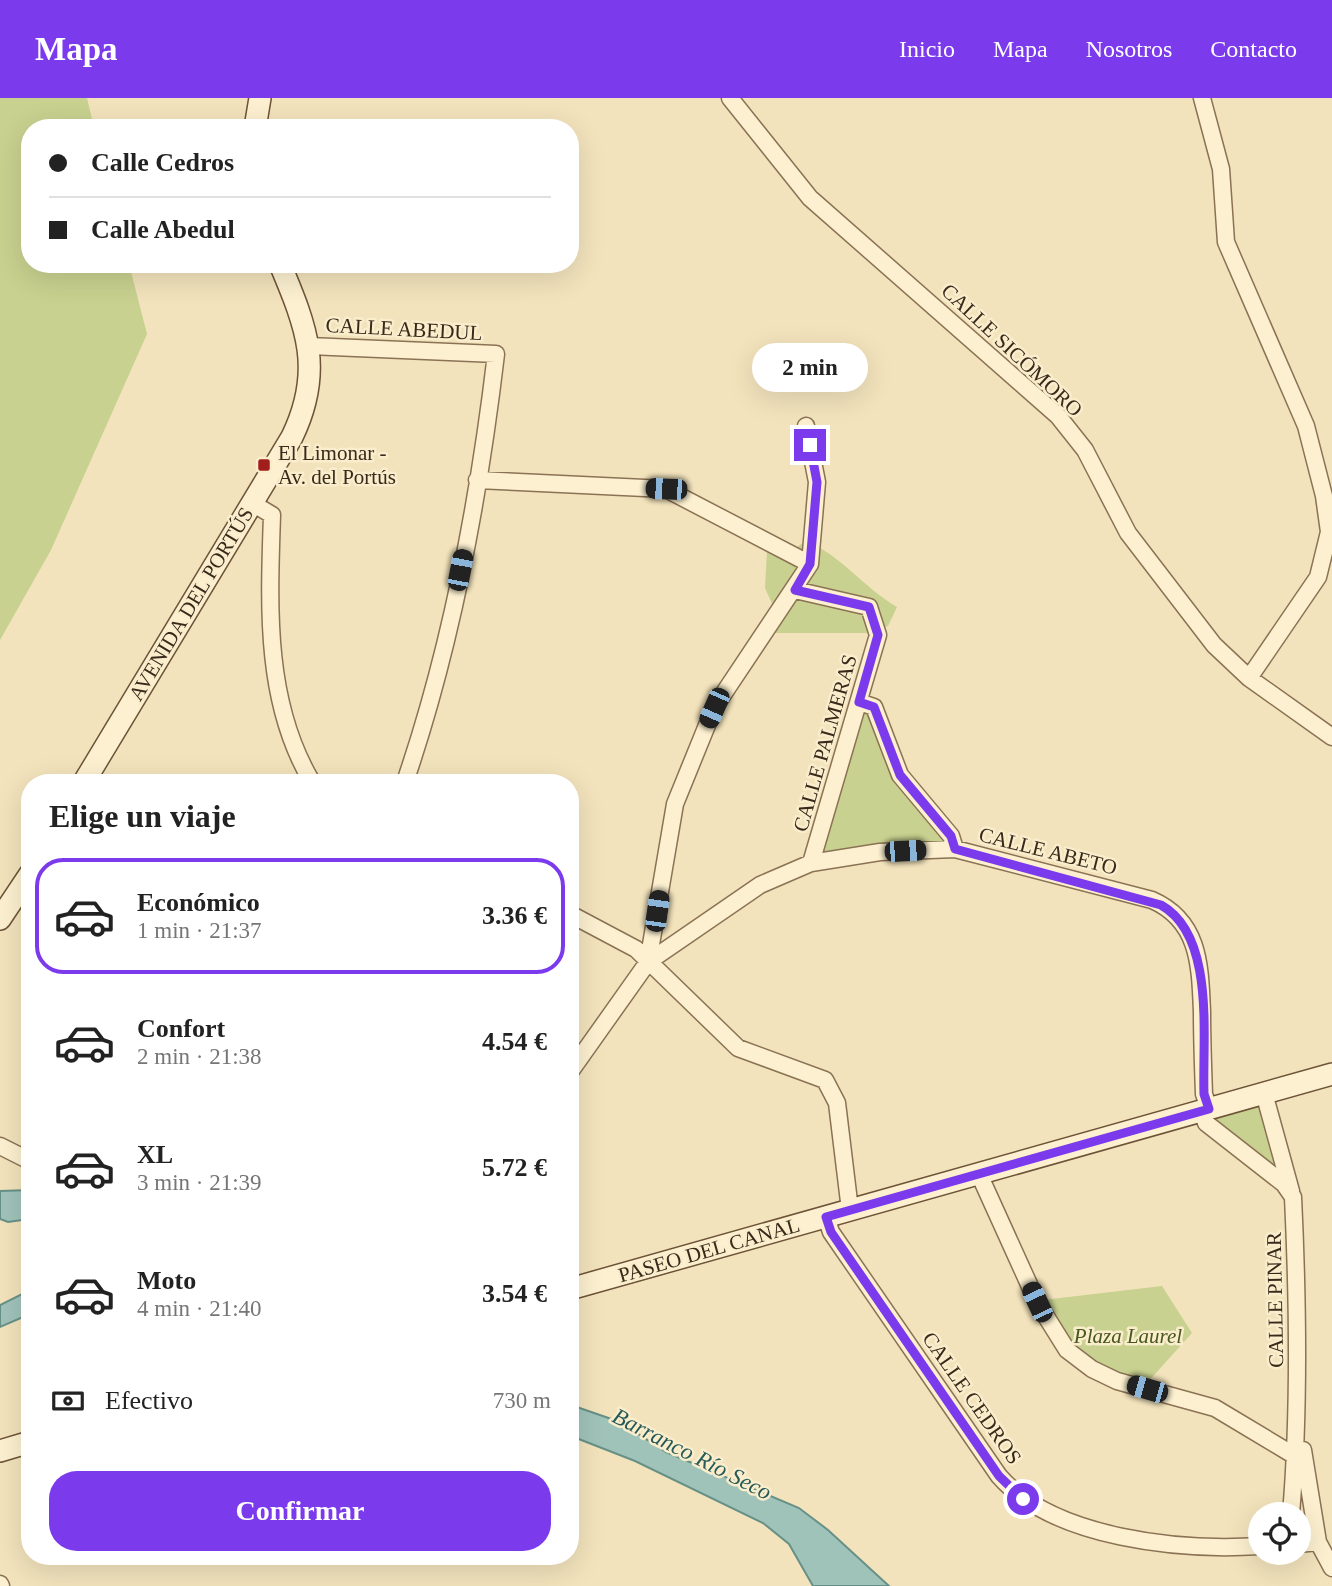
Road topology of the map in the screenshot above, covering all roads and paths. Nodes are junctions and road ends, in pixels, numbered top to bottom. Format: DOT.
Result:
graph roads {
  1 [pos="260,98"];
  2 [pos="730,98"];
  3 [pos="1202,98"];
  4 [pos="256,119"];
  5 [pos="284,273"];
  6 [pos="309,346"];
  7 [pos="806,426"];
  8 [pos="477,480"];
  9 [pos="252,503"];
  10 [pos="810,564"];
  11 [pos="795,590"];
  12 [pos="1249,678"];
  13 [pos="859,702"];
  14 [pos="1332,737"];
  15 [pos="89,774"];
  16 [pos="309,774"];
  17 [pos="408,774"];
  18 [pos="955,849"];
  19 [pos="811,863"];
  20 [pos="21,888"];
  21 [pos="0,919"];
  22 [pos="579,919"];
  23 [pos="648,962"];
  24 [pos="579,1059"];
  25 [pos="1332,1074"];
  26 [pos="1264,1093"];
  27 [pos="1205,1110"];
  28 [pos="0,1146"];
  29 [pos="21,1156"];
  30 [pos="979,1174"];
  31 [pos="1293,1197"];
  32 [pos="850,1210"];
  33 [pos="826,1217"];
  34 [pos="579,1286"];
  35 [pos="1297,1403"];
  36 [pos="21,1445"];
  37 [pos="0,1451"];
  38 [pos="1296,1453"];
  39 [pos="1292,1502"];
  40 [pos="1318,1542"];
  41 [pos="1311,1543"];
  42 [pos="1248,1547"];
  43 [pos="1332,1568"];
  1 -- 4 [label="street"];
  2 -- 12 [label="street, CALLE SICÓMORO"];
  3 -- 12 [label="street"];
  5 -- 6 [label="street, AVENIDA DEL PORTÚS"];
  6 -- 8 [label="street, CALLE ABEDUL"];
  6 -- 9 [label="street, AVENIDA DEL PORTÚS"];
  7 -- 10 [label="street"];
  8 -- 10 [label="street"];
  8 -- 17 [label="street"];
  9 -- 15 [label="street, AVENIDA DEL PORTÚS"];
  9 -- 16 [label="street"];
  10 -- 11 [label="street"];
  11 -- 13 [label="street, CALLE PALMERAS"];
  11 -- 23 [label="street"];
  12 -- 14 [label="street, CALLE SICÓMORO"];
  13 -- 18 [label="street"];
  13 -- 19 [label="street, CALLE PALMERAS"];
  18 -- 19 [label="street, CALLE ABETO"];
  18 -- 27 [label="street, CALLE ABETO"];
  19 -- 23 [label="street, CALLE ABETO"];
  20 -- 21 [label="street"];
  22 -- 23 [label="street"];
  23 -- 24 [label="street"];
  23 -- 32 [label="street"];
  25 -- 26 [label="street, PASEO DEL CANAL"];
  26 -- 27 [label="street, PASEO DEL CANAL"];
  26 -- 31 [label="street, CALLE PINAR"];
  27 -- 30 [label="street, PASEO DEL CANAL"];
  27 -- 31 [label="street"];
  28 -- 29 [label="street"];
  30 -- 32 [label="street, PASEO DEL CANAL"];
  30 -- 38 [label="street"];
  31 -- 35 [label="street, CALLE PINAR"];
  32 -- 33 [label="street, PASEO DEL CANAL"];
  33 -- 34 [label="street, PASEO DEL CANAL"];
  33 -- 42 [label="street, CALLE CEDROS"];
  35 -- 38 [label="street, CALLE PINAR"];
  35 -- 40 [label="street, CALLE PINAR"];
  36 -- 37 [label="street"];
  38 -- 39 [label="street, CALLE PINAR"];
  40 -- 41 [label="street"];
  40 -- 43 [label="street, CALLE PINAR"];
}
